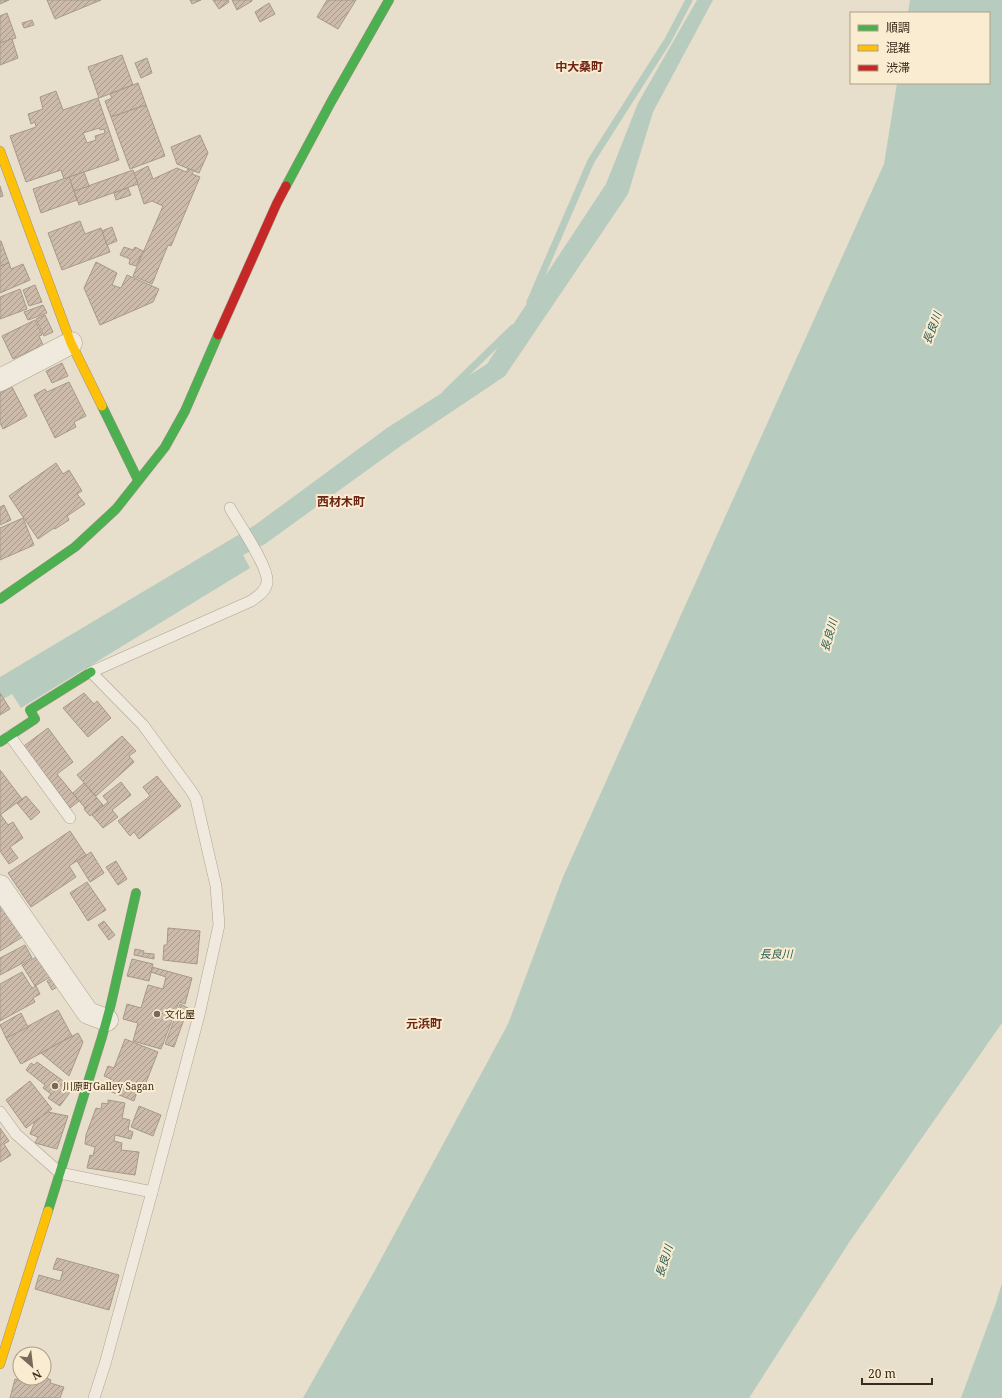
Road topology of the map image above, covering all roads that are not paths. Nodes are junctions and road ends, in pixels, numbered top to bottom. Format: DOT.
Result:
graph roads {
  1 [pos="389,0"];
  2 [pos="0,150"];
  3 [pos="71,343"];
  4 [pos="0,380"];
  5 [pos="138,480"];
  6 [pos="232,512"];
  7 [pos="0,599"];
  8 [pos="91,672"];
  9 [pos="10,736"];
  10 [pos="0,742"];
  11 [pos="70,818"];
  12 [pos="0,886"];
  13 [pos="136,893"];
  14 [pos="107,1020"];
  15 [pos="0,1112"];
  16 [pos="60,1173"];
  17 [pos="152,1192"];
  18 [pos="0,1364"];
  19 [pos="94,1398"];
  1 -- 5 [label="street"];
  2 -- 3 [label="street"];
  3 -- 4 [label="street"];
  3 -- 5 [label="street"];
  5 -- 7 [label="street"];
  6 -- 8 [label="lane"];
  8 -- 9 [label="street"];
  8 -- 17 [label="lane"];
  9 -- 10 [label="street"];
  9 -- 11 [label="lane"];
  12 -- 14 [label="street"];
  13 -- 14 [label="street"];
  14 -- 16 [label="street"];
  15 -- 16 [label="lane"];
  16 -- 17 [label="lane"];
  16 -- 18 [label="street"];
  17 -- 19 [label="lane"];
}
